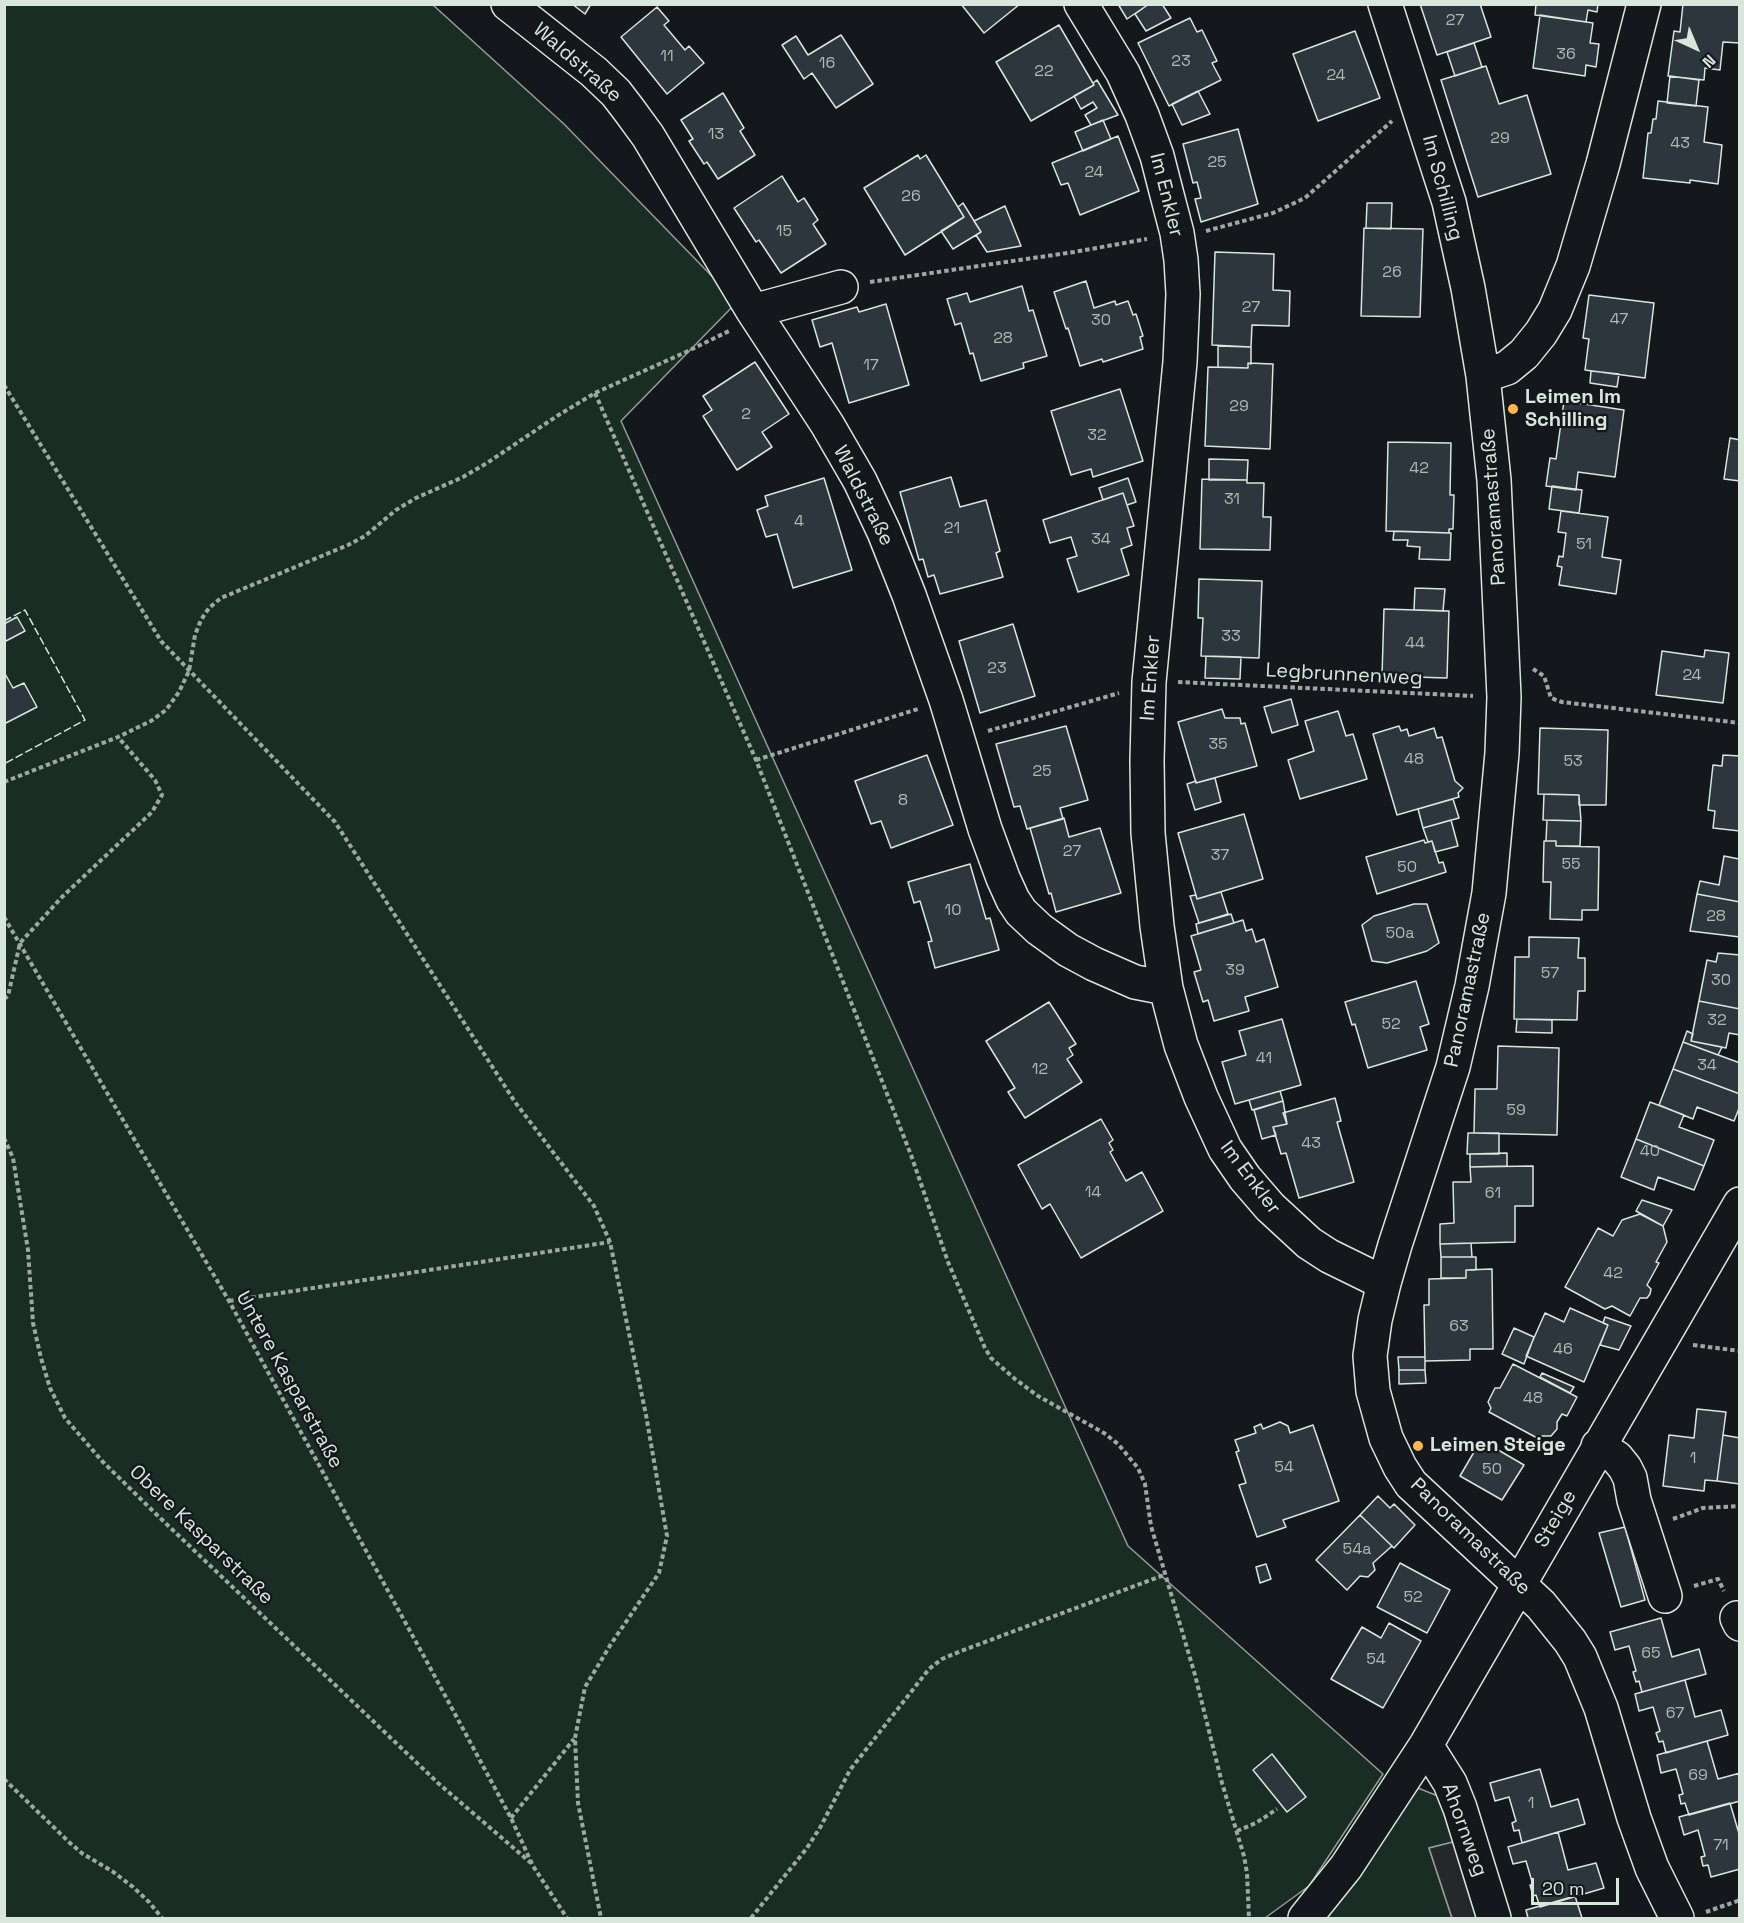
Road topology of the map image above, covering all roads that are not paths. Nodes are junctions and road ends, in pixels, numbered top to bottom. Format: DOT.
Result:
graph roads {
  1 [pos="508,4"];
  2 [pos="1081,4"];
  3 [pos="1385,4"];
  4 [pos="1644,4"];
  5 [pos="841,287"];
  6 [pos="753,311"];
  7 [pos="1483,376"];
  8 [pos="1166,988"];
  9 [pos="1740,1204"];
  10 [pos="1384,1283"];
  11 [pos="1598,1446"];
  12 [pos="1519,1583"];
  13 [pos="1665,1596"];
  14 [pos="1426,1744"];
  15 [pos="1305,1918"];
  16 [pos="1494,1918"];
  17 [pos="1677,1918"];
  1 -- 6 [label="street, Waldstraße"];
  2 -- 8 [label="street, Im Enkler"];
  3 -- 7 [label="street, Im Schilling"];
  4 -- 7 [label="street"];
  5 -- 6 [label="street"];
  6 -- 8 [label="street, Waldstraße"];
  7 -- 10 [label="street, Panoramastraße"];
  8 -- 10 [label="street, Im Enkler"];
  9 -- 11 [label="street, Steige"];
  10 -- 12 [label="street, Panoramastraße"];
  11 -- 12 [label="street, Steige"];
  11 -- 13 [label="street"];
  12 -- 14 [label="street, Steige"];
  12 -- 17 [label="street, Panoramastraße"];
  14 -- 15 [label="street, Steige"];
  14 -- 16 [label="street, Ahornweg"];
}
